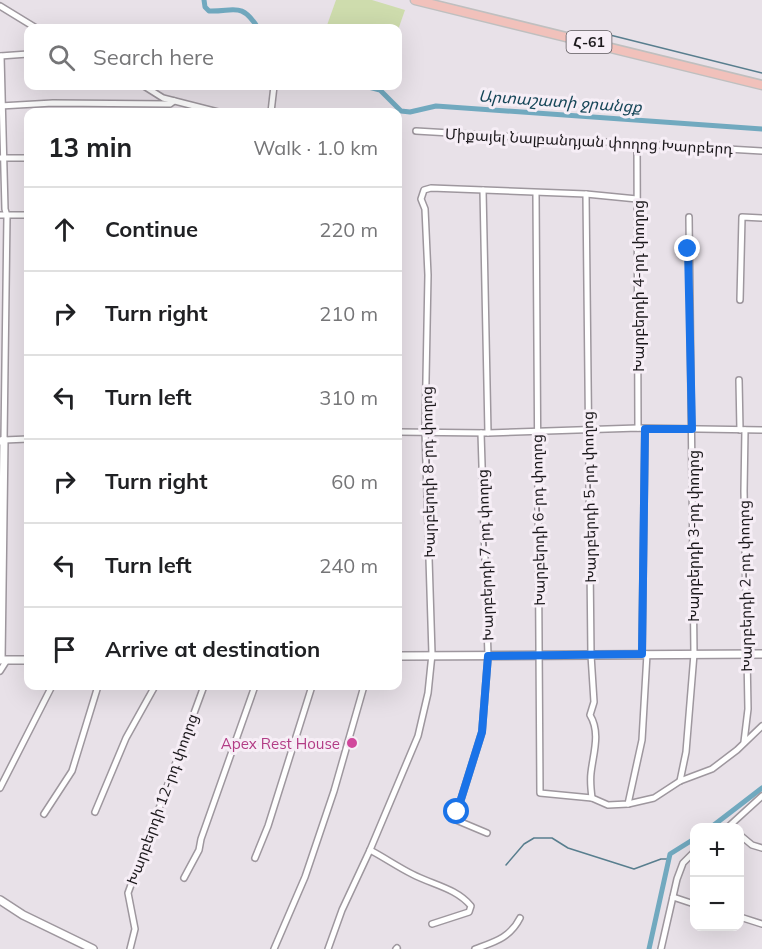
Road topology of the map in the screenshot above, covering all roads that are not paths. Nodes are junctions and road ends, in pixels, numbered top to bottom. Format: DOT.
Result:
graph roads {
  1 [pos="415,0"];
  2 [pos="0,6"];
  3 [pos="29,24"];
  4 [pos="24,54"];
  5 [pos="0,56"];
  6 [pos="762,85"];
  7 [pos="150,90"];
  8 [pos="274,90"];
  9 [pos="174,101"];
  10 [pos="1,106"];
  11 [pos="202,108"];
  12 [pos="271,108"];
  13 [pos="416,131"];
  14 [pos="637,144"];
  15 [pos="762,152"];
  16 [pos="2,158"];
  17 [pos="24,158"];
  18 [pos="483,190"];
  19 [pos="536,194"];
  20 [pos="586,194"];
  21 [pos="637,199"];
  22 [pos="3,215"];
  23 [pos="24,215"];
  24 [pos="689,218"];
  25 [pos="762,218"];
  26 [pos="741,300"];
  27 [pos="739,380"];
  28 [pos="641,428"];
  29 [pos="588,429"];
  30 [pos="692,429"];
  31 [pos="536,430"];
  32 [pos="743,430"];
  33 [pos="762,430"];
  34 [pos="424,431"];
  35 [pos="402,432"];
  36 [pos="481,433"];
  37 [pos="488,433"];
  38 [pos="24,439"];
  39 [pos="2,440"];
  40 [pos="432,654"];
  41 [pos="644,654"];
  42 [pos="694,654"];
  43 [pos="745,654"];
  44 [pos="762,654"];
  45 [pos="540,655"];
  46 [pos="591,655"];
  47 [pos="402,656"];
  48 [pos="488,656"];
  49 [pos="3,660"];
  50 [pos="24,660"];
  51 [pos="0,670"];
  52 [pos="50,690"];
  53 [pos="97,690"];
  54 [pos="153,690"];
  55 [pos="203,690"];
  56 [pos="254,690"];
  57 [pos="311,690"];
  58 [pos="363,690"];
  59 [pos="762,726"];
  60 [pos="744,742"];
  61 [pos="680,782"];
  62 [pos="0,788"];
  63 [pos="762,796"];
  64 [pos="592,798"];
  65 [pos="628,804"];
  66 [pos="95,812"];
  67 [pos="44,814"];
  68 [pos="734,823"];
  69 [pos="487,833"];
  70 [pos="744,838"];
  71 [pos="762,848"];
  72 [pos="370,850"];
  73 [pos="690,856"];
  74 [pos="255,858"];
  75 [pos="184,878"];
  76 [pos="673,897"];
  77 [pos="0,900"];
  78 [pos="690,902"];
  79 [pos="520,918"];
  80 [pos="744,918"];
  81 [pos="432,924"];
  82 [pos="762,924"];
  83 [pos="93,949"];
  84 [pos="130,949"];
  85 [pos="274,949"];
  86 [pos="328,949"];
  87 [pos="475,949"];
  88 [pos="661,949"];
  1 -- 6 [label="main road, Հ-61"];
  2 -- 3 [label="street"];
  4 -- 5 [label="street"];
  5 -- 10 [label="street"];
  7 -- 9 [label="street"];
  8 -- 12 [label="street"];
  9 -- 10 [label="street"];
  9 -- 11 [label="street"];
  10 -- 16 [label="street"];
  13 -- 14 [label="street, Միքայել Նալբանդյան փողոց Խարբերդ"];
  14 -- 15 [label="street, Միքայել Նալբանդյան փողոց Խարբերդ"];
  14 -- 21 [label="street, Խարբերդի 4-րդ փողոց"];
  16 -- 17 [label="street"];
  16 -- 22 [label="street"];
  18 -- 19 [label="street, Խարբերդի 8-րդ փողոց"];
  18 -- 34 [label="street, Խարբերդի 8-րդ փողոց"];
  18 -- 37 [label="street"];
  19 -- 20 [label="street, Խարբերդի 8-րդ փողոց"];
  19 -- 31 [label="street, Խարբերդի 6-րդ փողոց"];
  20 -- 21 [label="street, Խարբերդի 8-րդ փողոց"];
  20 -- 29 [label="street, Խարբերդի 5-րդ փողոց"];
  21 -- 28 [label="street, Խարբերդի 4-րդ փողոց"];
  22 -- 23 [label="street"];
  22 -- 39 [label="street"];
  24 -- 30 [label="street, Խարբերդի 3-րդ փողոց"];
  25 -- 26 [label="street"];
  27 -- 32 [label="street, Խարբերդի 2-րդ փողոց"];
  28 -- 29 [label="street"];
  28 -- 30 [label="street"];
  28 -- 41 [label="street, Խարբերդի 4-րդ փողոց"];
  29 -- 31 [label="street"];
  29 -- 46 [label="street, Խարբերդի 5-րդ փողոց"];
  30 -- 32 [label="street"];
  30 -- 42 [label="street, Խարբերդի 3-րդ փողոց"];
  31 -- 37 [label="street"];
  31 -- 45 [label="street, Խարբերդի 6-րդ փողոց"];
  32 -- 33 [label="street"];
  32 -- 43 [label="street, Խարբերդի 2-րդ փողոց"];
  34 -- 35 [label="street"];
  34 -- 36 [label="street"];
  34 -- 40 [label="street, Խարբերդի 8-րդ փողոց"];
  36 -- 37 [label="street"];
  36 -- 48 [label="street, Խարբերդի 7-րդ փողոց"];
  38 -- 39 [label="street"];
  39 -- 49 [label="street"];
  40 -- 47 [label="street"];
  40 -- 48 [label="street"];
  40 -- 72 [label="street, Խարբերդի 8-րդ փողոց"];
  41 -- 42 [label="street"];
  41 -- 46 [label="street"];
  41 -- 65 [label="street, Խարբերդի 4-րդ փողոց"];
  42 -- 43 [label="street"];
  42 -- 61 [label="street, Խարբերդի 3-րդ փողոց"];
  43 -- 44 [label="street"];
  43 -- 60 [label="street, Խարբերդի 2-րդ փողոց"];
  45 -- 46 [label="street"];
  45 -- 48 [label="street"];
  45 -- 64 [label="street, Խարբերդի 6-րդ փողոց"];
  46 -- 64 [label="street, Խարբերդի 5-րդ փողոց"];
  48 -- 69 [label="street, Խարբերդի 7-րդ փողոց"];
  49 -- 50 [label="street"];
  49 -- 51 [label="street"];
  52 -- 62 [label="street"];
  53 -- 67 [label="street"];
  54 -- 66 [label="street"];
  55 -- 84 [label="street, Խարբերդի 12-րդ փողոց"];
  56 -- 75 [label="street"];
  57 -- 74 [label="street"];
  58 -- 85 [label="street"];
  59 -- 60 [label="street"];
  60 -- 61 [label="street"];
  61 -- 65 [label="street"];
  63 -- 68 [label="street"];
  64 -- 65 [label="street"];
  70 -- 71 [label="street"];
  72 -- 81 [label="street"];
  72 -- 86 [label="street, Խարբերդի 8-րդ փողոց"];
  73 -- 76 [label="street"];
  76 -- 78 [label="street"];
  76 -- 88 [label="street"];
  77 -- 83 [label="street"];
  79 -- 87 [label="street"];
  80 -- 82 [label="street"];
}
